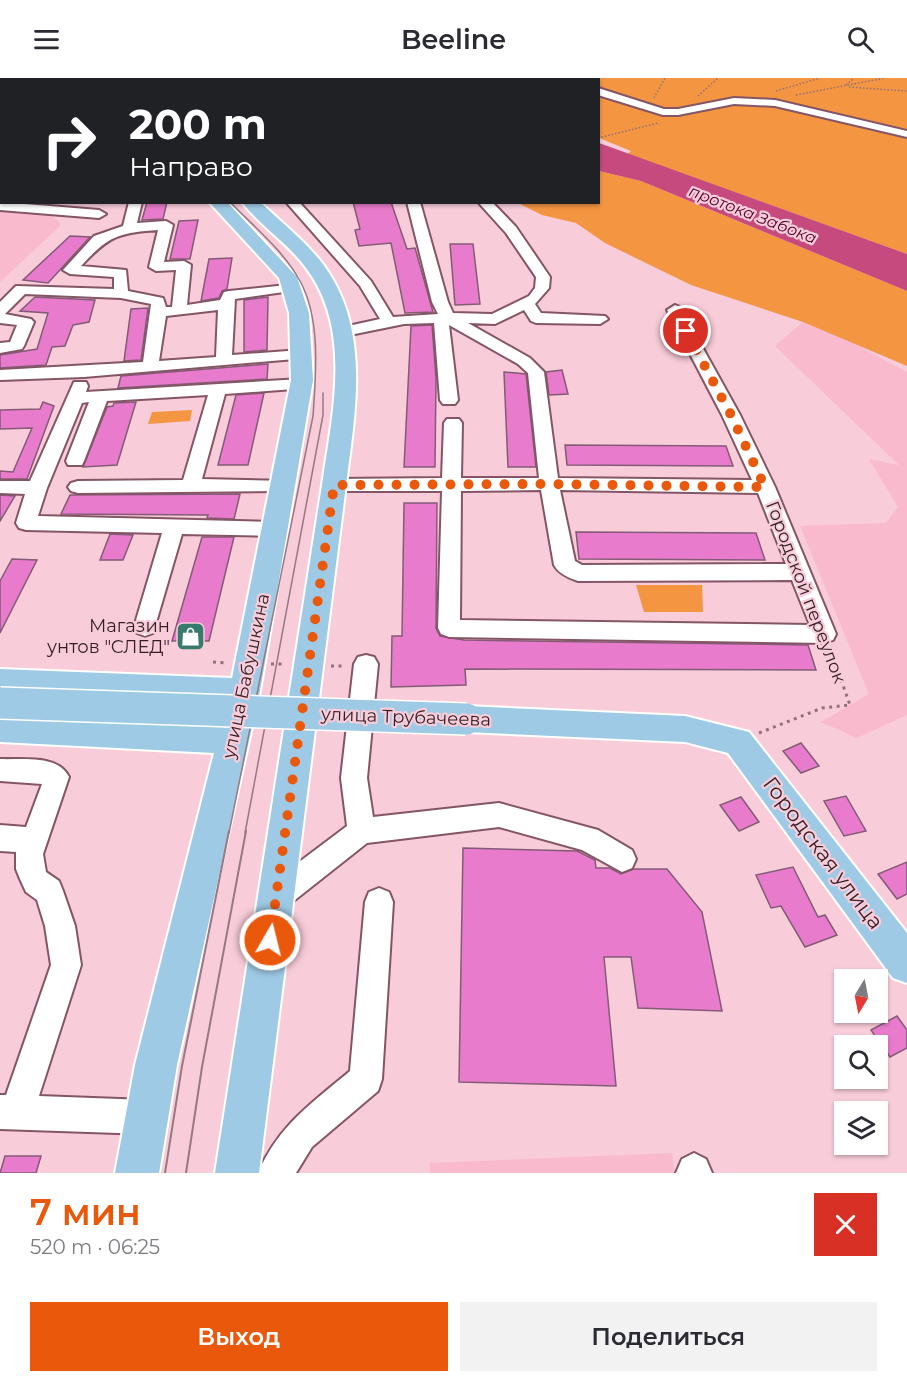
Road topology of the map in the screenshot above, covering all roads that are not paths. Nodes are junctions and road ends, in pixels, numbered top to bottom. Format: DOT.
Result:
graph roads {
  1 [pos="600,92"];
  2 [pos="907,134"];
  3 [pos="135,204"];
  4 [pos="220,204"];
  5 [pos="252,204"];
  6 [pos="294,204"];
  7 [pos="414,204"];
  8 [pos="486,204"];
  9 [pos="0,206"];
  10 [pos="99,214"];
  11 [pos="129,228"];
  12 [pos="291,287"];
  13 [pos="121,294"];
  14 [pos="527,303"];
  15 [pos="226,304"];
  16 [pos="179,310"];
  17 [pos="675,310"];
  18 [pos="0,311"];
  19 [pos="159,312"];
  20 [pos="0,318"];
  21 [pos="444,318"];
  22 [pos="600,319"];
  23 [pos="389,322"];
  24 [pos="345,332"];
  25 [pos="0,348"];
  26 [pos="301,355"];
  27 [pos="224,361"];
  28 [pos="150,367"];
  29 [pos="84,372"];
  30 [pos="0,375"];
  31 [pos="301,384"];
  32 [pos="218,389"];
  33 [pos="100,397"];
  34 [pos="76,398"];
  35 [pos="449,400"];
  36 [pos="453,423"];
  37 [pos="75,461"];
  38 [pos="549,484"];
  39 [pos="284,485"];
  40 [pos="334,485"];
  41 [pos="191,486"];
  42 [pos="450,486"];
  43 [pos="0,487"];
  44 [pos="765,487"];
  45 [pos="37,488"];
  46 [pos="78,488"];
  47 [pos="174,526"];
  48 [pos="276,529"];
  49 [pos="801,572"];
  50 [pos="145,627"];
  51 [pos="358,665"];
  52 [pos="210,676"];
  53 [pos="247,677"];
  54 [pos="0,681"];
  55 [pos="0,703"];
  56 [pos="0,729"];
  57 [pos="195,738"];
  58 [pos="234,740"];
  59 [pos="738,742"];
  60 [pos="0,770"];
  61 [pos="361,831"];
  62 [pos="0,838"];
  63 [pos="34,840"];
  64 [pos="622,860"];
  65 [pos="276,897"];
  66 [pos="379,902"];
  67 [pos="907,964"];
  68 [pos="8,1112"];
  69 [pos="147,1117"];
  70 [pos="137,1173"];
  71 [pos="237,1173"];
  72 [pos="276,1173"];
  1 -- 2 [label="street"];
  3 -- 11 [label="street"];
  4 -- 12 [label="main road, улица Бабушкина"];
  5 -- 24 [label="main road"];
  6 -- 23 [label="street"];
  7 -- 21 [label="street"];
  8 -- 14 [label="street"];
  9 -- 10 [label="street"];
  11 -- 13 [label="street"];
  11 -- 16 [label="street"];
  12 -- 15 [label="street"];
  12 -- 26 [label="main road, улица Бабушкина"];
  13 -- 18 [label="street"];
  13 -- 19 [label="street"];
  14 -- 21 [label="street"];
  14 -- 22 [label="street"];
  15 -- 16 [label="street"];
  15 -- 27 [label="street"];
  16 -- 19 [label="street"];
  17 -- 44 [label="street, Городской переулок"];
  19 -- 28 [label="street"];
  20 -- 25 [label="street"];
  21 -- 23 [label="street"];
  21 -- 35 [label="street"];
  21 -- 38 [label="street"];
  23 -- 24 [label="street"];
  24 -- 40 [label="main road"];
  26 -- 27 [label="street"];
  26 -- 31 [label="main road, улица Бабушкина"];
  27 -- 28 [label="street"];
  28 -- 29 [label="street"];
  29 -- 30 [label="street"];
  29 -- 34 [label="street"];
  31 -- 32 [label="street"];
  31 -- 39 [label="main road, улица Бабушкина"];
  32 -- 33 [label="street"];
  32 -- 41 [label="street"];
  33 -- 34 [label="street"];
  33 -- 37 [label="street"];
  34 -- 45 [label="street"];
  36 -- 42 [label="street"];
  38 -- 42 [label="street"];
  38 -- 44 [label="street"];
  38 -- 49 [label="street"];
  39 -- 41 [label="street"];
  39 -- 48 [label="main road, улица Бабушкина"];
  40 -- 42 [label="street"];
  40 -- 65 [label="main road"];
  41 -- 46 [label="street"];
  42 -- 49 [label="street, Городской переулок"];
  43 -- 45 [label="street"];
  44 -- 49 [label="street, Городской переулок"];
  45 -- 47 [label="street"];
  47 -- 48 [label="street"];
  47 -- 50 [label="street"];
  48 -- 53 [label="main road, улица Бабушкина"];
  51 -- 61 [label="street"];
  52 -- 53 [label="main road"];
  52 -- 54 [label="main road"];
  52 -- 57 [label="street"];
  53 -- 58 [label="main road, улица Бабушкина"];
  55 -- 59 [label="main road, улица Трубачеева, bridge"];
  56 -- 57 [label="main road"];
  57 -- 58 [label="main road"];
  58 -- 69 [label="main road, улица Бабушкина"];
  59 -- 67 [label="main road, Городская улица"];
  60 -- 63 [label="street"];
  61 -- 64 [label="street"];
  61 -- 65 [label="street"];
  62 -- 63 [label="street"];
  63 -- 68 [label="street"];
  65 -- 71 [label="main road"];
  66 -- 72 [label="street"];
  68 -- 69 [label="street"];
  69 -- 70 [label="main road, улица Бабушкина"];
}
